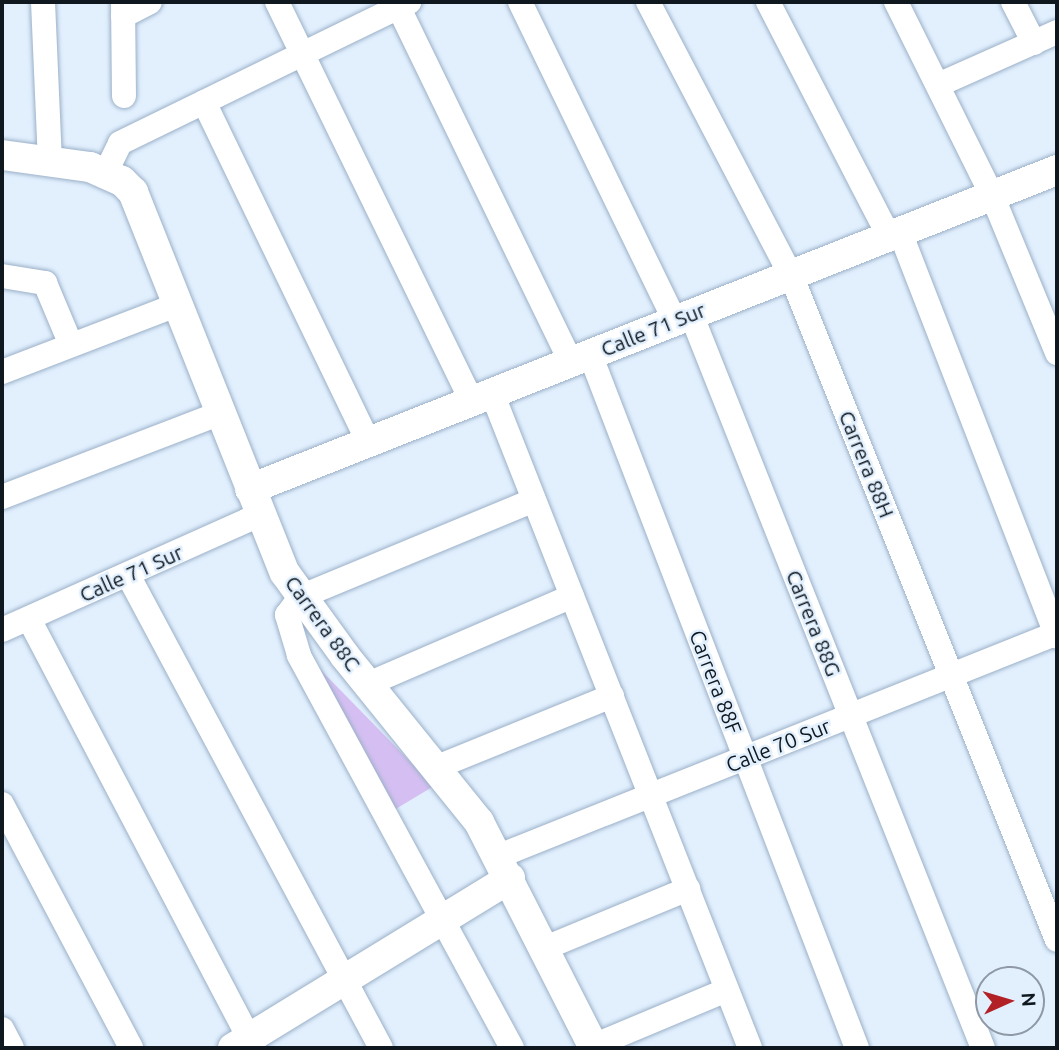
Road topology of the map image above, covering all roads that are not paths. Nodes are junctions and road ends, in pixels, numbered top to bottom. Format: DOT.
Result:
graph roads {
  1 [pos="43,2"];
  2 [pos="150,2"];
  3 [pos="277,2"];
  4 [pos="520,2"];
  5 [pos="648,2"];
  6 [pos="768,2"];
  7 [pos="896,2"];
  8 [pos="1013,2"];
  9 [pos="401,3"];
  10 [pos="123,9"];
  11 [pos="1057,32"];
  12 [pos="1034,43"];
  13 [pos="303,54"];
  14 [pos="937,85"];
  15 [pos="124,96"];
  16 [pos="204,102"];
  17 [pos="2,155"];
  18 [pos="50,162"];
  19 [pos="1057,170"];
  20 [pos="106,172"];
  21 [pos="992,195"];
  22 [pos="894,234"];
  23 [pos="790,275"];
  24 [pos="2,276"];
  25 [pos="179,304"];
  26 [pos="683,317"];
  27 [pos="71,345"];
  28 [pos="1057,353"];
  29 [pos="581,358"];
  30 [pos="2,372"];
  31 [pos="482,397"];
  32 [pos="221,413"];
  33 [pos="368,442"];
  34 [pos="2,497"];
  35 [pos="534,500"];
  36 [pos="255,502"];
  37 [pos="128,575"];
  38 [pos="572,596"];
  39 [pos="300,597"];
  40 [pos="29,619"];
  41 [pos="2,630"];
  42 [pos="1057,635"];
  43 [pos="953,675"];
  44 [pos="368,684"];
  45 [pos="612,696"];
  46 [pos="851,716"];
  47 [pos="745,758"];
  48 [pos="437,767"];
  49 [pos="651,796"];
  50 [pos="2,804"];
  51 [pos="505,867"];
  52 [pos="688,889"];
  53 [pos="442,920"];
  54 [pos="1057,940"];
  55 [pos="545,948"];
  56 [pos="344,980"];
  57 [pos="727,990"];
  58 [pos="2,1029"];
  59 [pos="246,1045"];
  60 [pos="593,1047"];
  61 [pos="12,1048"];
  62 [pos="131,1048"];
  63 [pos="381,1048"];
  64 [pos="512,1048"];
  65 [pos="750,1048"];
  66 [pos="857,1048"];
  67 [pos="983,1048"];
  1 -- 18 [label="street"];
  2 -- 10 [label="street"];
  3 -- 13 [label="street"];
  4 -- 26 [label="street, Carrera 88G"];
  5 -- 23 [label="street, Carrera 88H"];
  6 -- 22 [label="street"];
  7 -- 14 [label="street"];
  8 -- 12 [label="street"];
  9 -- 13 [label="street"];
  9 -- 29 [label="street, Carrera 88F"];
  10 -- 15 [label="street"];
  11 -- 12 [label="street"];
  12 -- 14 [label="street"];
  13 -- 16 [label="street"];
  13 -- 31 [label="street"];
  14 -- 21 [label="street"];
  16 -- 20 [label="street"];
  16 -- 33 [label="street"];
  17 -- 18 [label="street"];
  18 -- 20 [label="street"];
  19 -- 21 [label="street, Calle 71 Sur"];
  20 -- 25 [label="street, Carrera 88C"];
  21 -- 22 [label="street, Calle 71 Sur"];
  21 -- 28 [label="street"];
  22 -- 23 [label="street, Calle 71 Sur"];
  22 -- 42 [label="street"];
  23 -- 26 [label="street, Calle 71 Sur"];
  23 -- 43 [label="street, Carrera 88H"];
  24 -- 27 [label="street"];
  25 -- 27 [label="street"];
  25 -- 32 [label="street, Carrera 88C"];
  26 -- 29 [label="street, Calle 71 Sur"];
  26 -- 46 [label="street, Carrera 88G"];
  27 -- 30 [label="street"];
  29 -- 31 [label="street, Calle 71 Sur"];
  29 -- 47 [label="street, Carrera 88F"];
  31 -- 33 [label="street, Calle 71 Sur"];
  31 -- 35 [label="street"];
  32 -- 34 [label="street"];
  32 -- 36 [label="street, Carrera 88C"];
  33 -- 36 [label="street, Calle 71 Sur"];
  35 -- 38 [label="street"];
  35 -- 39 [label="street"];
  36 -- 37 [label="street, Calle 71 Sur"];
  36 -- 39 [label="street, Carrera 88C"];
  37 -- 40 [label="street, Calle 71 Sur"];
  37 -- 56 [label="street"];
  38 -- 44 [label="street"];
  38 -- 45 [label="street"];
  39 -- 44 [label="street, Carrera 88C"];
  39 -- 53 [label="street"];
  40 -- 41 [label="street, Calle 71 Sur"];
  40 -- 59 [label="street"];
  42 -- 43 [label="street, Calle 70 Sur"];
  43 -- 46 [label="street, Calle 70 Sur"];
  43 -- 54 [label="street, Carrera 88H"];
  44 -- 48 [label="street, Carrera 88C"];
  45 -- 48 [label="street"];
  45 -- 49 [label="street"];
  46 -- 47 [label="street, Calle 70 Sur"];
  46 -- 67 [label="street, Carrera 88G"];
  47 -- 49 [label="street, Calle 70 Sur"];
  47 -- 66 [label="street, Carrera 88F"];
  48 -- 51 [label="street, Carrera 88C"];
  49 -- 51 [label="street, Calle 70 Sur"];
  49 -- 52 [label="street"];
  50 -- 62 [label="street"];
  51 -- 53 [label="street, Calle 70 Sur"];
  51 -- 55 [label="street, Carrera 88C"];
  52 -- 55 [label="street"];
  52 -- 57 [label="street"];
  53 -- 56 [label="street, Calle 70 Sur"];
  53 -- 64 [label="street"];
  55 -- 60 [label="street, Carrera 88C"];
  56 -- 59 [label="street, Calle 70 Sur"];
  56 -- 63 [label="street"];
  57 -- 60 [label="street"];
  57 -- 65 [label="street"];
  58 -- 61 [label="street"];
}
